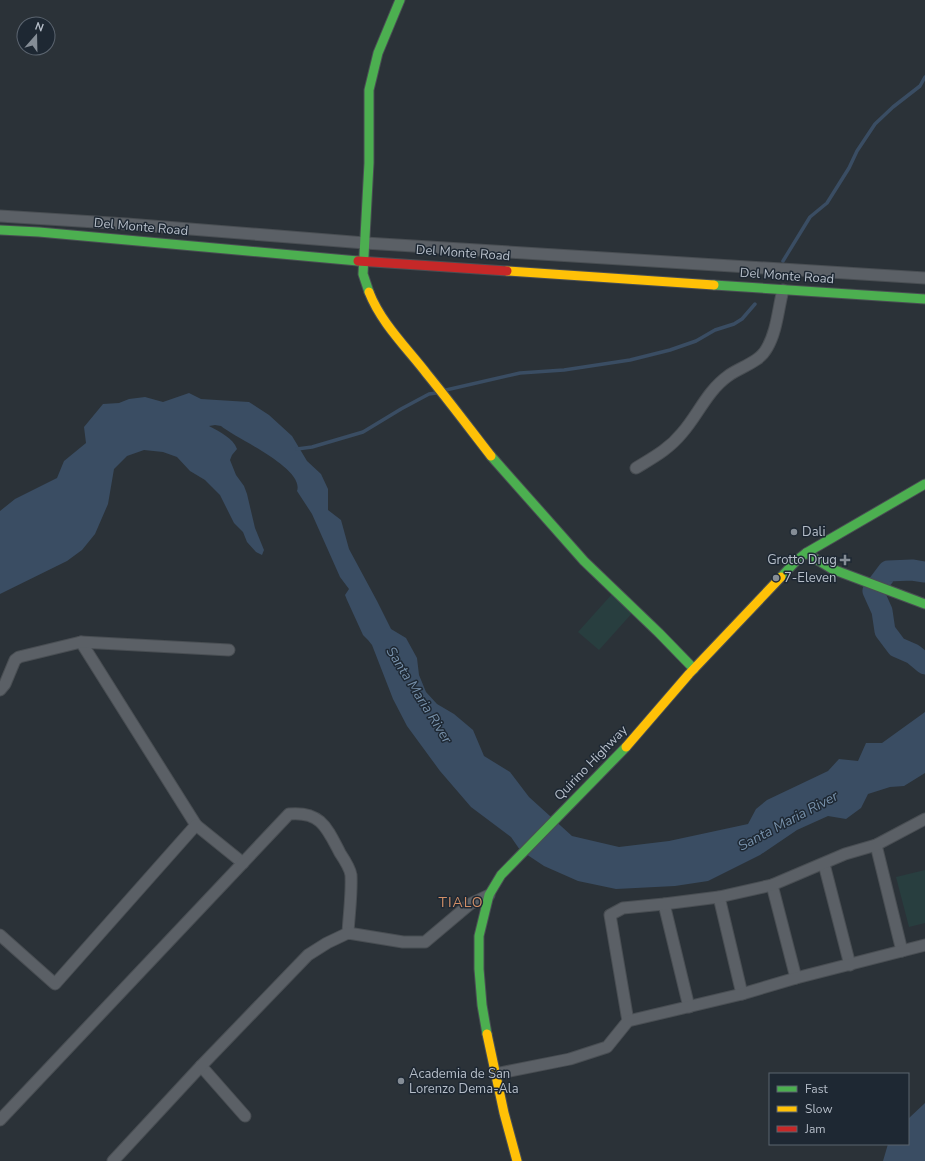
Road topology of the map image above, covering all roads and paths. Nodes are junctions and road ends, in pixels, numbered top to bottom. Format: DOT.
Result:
graph roads {
  1 [pos="400,0"];
  2 [pos="0,216"];
  3 [pos="127,224"];
  4 [pos="0,230"];
  5 [pos="126,240"];
  6 [pos="364,243"];
  7 [pos="364,261"];
  8 [pos="856,274"];
  9 [pos="925,278"];
  10 [pos="783,290"];
  11 [pos="854,294"];
  12 [pos="925,299"];
  13 [pos="636,468"];
  14 [pos="925,484"];
  15 [pos="806,552"];
  16 [pos="925,604"];
  17 [pos="81,642"];
  18 [pos="229,650"];
  19 [pos="694,669"];
  20 [pos="0,690"];
  21 [pos="925,819"];
  22 [pos="196,825"];
  23 [pos="876,845"];
  24 [pos="243,863"];
  25 [pos="824,864"];
  26 [pos="772,885"];
  27 [pos="489,896"];
  28 [pos="719,897"];
  29 [pos="664,904"];
  30 [pos="348,934"];
  31 [pos="0,935"];
  32 [pos="925,946"];
  33 [pos="902,951"];
  34 [pos="850,965"];
  35 [pos="796,978"];
  36 [pos="742,994"];
  37 [pos="689,1007"];
  38 [pos="628,1021"];
  39 [pos="201,1066"];
  40 [pos="495,1074"];
  41 [pos="246,1116"];
  42 [pos="0,1120"];
  43 [pos="113,1161"];
  44 [pos="517,1161"];
  1 -- 6 [label="street"];
  2 -- 3 [label="street, Del Monte Road"];
  3 -- 5 [label="street"];
  3 -- 6 [label="street, Del Monte Road"];
  4 -- 5 [label="street, Del Monte Road"];
  5 -- 7 [label="street, Del Monte Road"];
  6 -- 7 [label="street"];
  6 -- 8 [label="street, Del Monte Road"];
  7 -- 10 [label="street, Del Monte Road"];
  7 -- 19 [label="street"];
  8 -- 9 [label="street, Del Monte Road"];
  8 -- 11 [label="street"];
  10 -- 11 [label="street, Del Monte Road"];
  10 -- 13 [label="street"];
  11 -- 12 [label="street, Del Monte Road"];
  14 -- 15 [label="street, Quirino Highway"];
  15 -- 16 [label="street"];
  15 -- 19 [label="street, Quirino Highway"];
  17 -- 18 [label="street"];
  17 -- 20 [label="street"];
  17 -- 22 [label="street"];
  19 -- 27 [label="street, Quirino Highway"];
  21 -- 23 [label="street"];
  22 -- 24 [label="street"];
  22 -- 31 [label="street"];
  23 -- 25 [label="street"];
  23 -- 33 [label="street"];
  24 -- 30 [label="street"];
  24 -- 42 [label="street"];
  25 -- 26 [label="street"];
  25 -- 34 [label="street"];
  26 -- 28 [label="street"];
  26 -- 35 [label="street"];
  27 -- 30 [label="street"];
  27 -- 40 [label="street, Quirino Highway"];
  28 -- 29 [label="street"];
  28 -- 36 [label="street"];
  29 -- 37 [label="street"];
  29 -- 38 [label="street"];
  30 -- 39 [label="street"];
  32 -- 33 [label="street"];
  33 -- 34 [label="street"];
  34 -- 35 [label="street"];
  35 -- 36 [label="street"];
  36 -- 37 [label="street"];
  37 -- 38 [label="street"];
  38 -- 40 [label="street"];
  39 -- 41 [label="street"];
  39 -- 43 [label="street"];
  40 -- 44 [label="street, Quirino Highway"];
}
